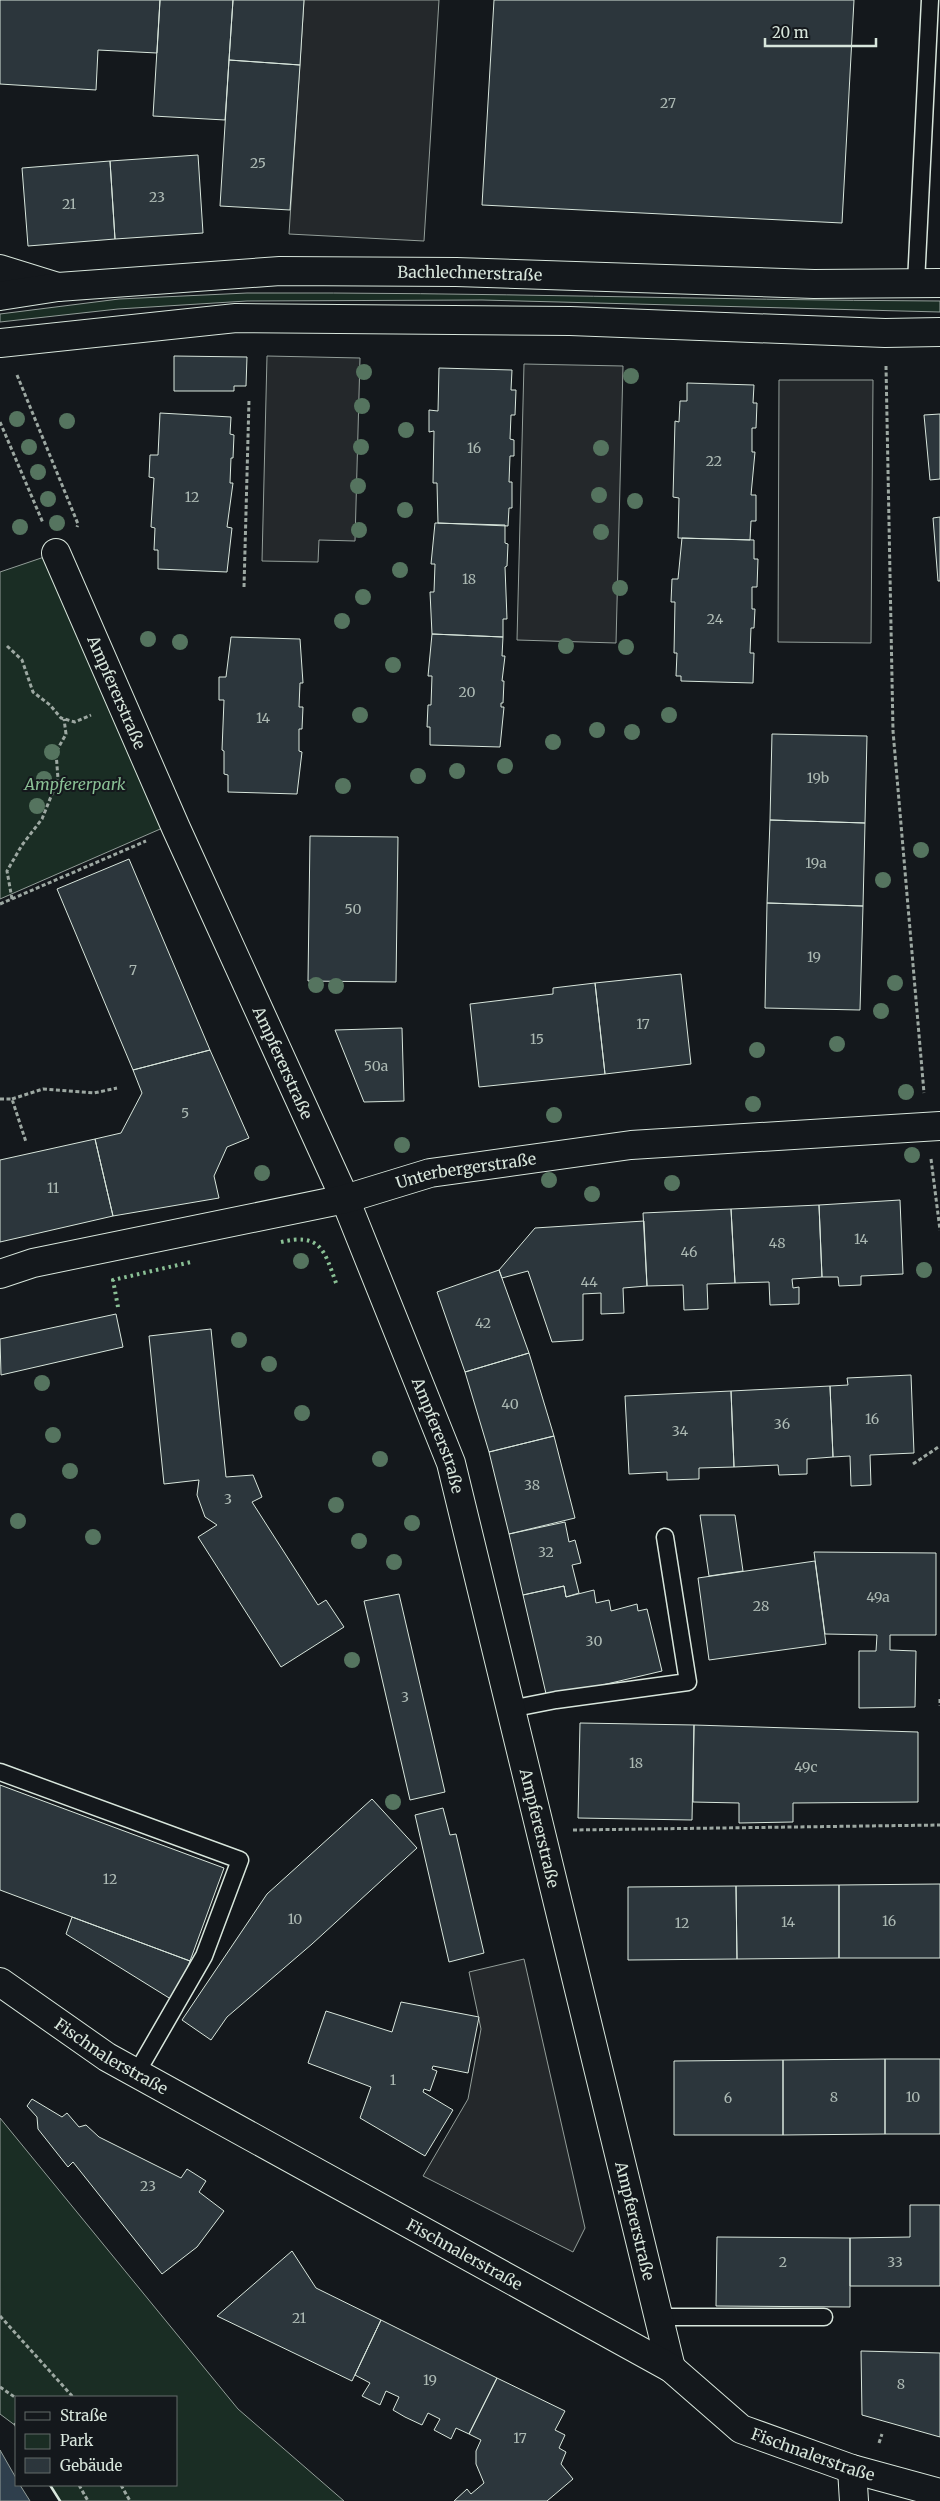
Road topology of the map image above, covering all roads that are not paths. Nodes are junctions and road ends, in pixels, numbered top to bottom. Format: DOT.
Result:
graph roads {
  1 [pos="930,0"];
  2 [pos="0,269"];
  3 [pos="928,283"];
  4 [pos="58,287"];
  5 [pos="0,296"];
  6 [pos="940,332"];
  7 [pos="2,343"];
  8 [pos="56,553"];
  9 [pos="933,1126"];
  10 [pos="345,1199"];
  11 [pos="0,1274"];
  12 [pos="666,1537"];
  13 [pos="510,1710"];
  14 [pos="0,1772"];
  15 [pos="0,1982"];
  16 [pos="136,2074"];
  17 [pos="659,2316"];
  18 [pos="824,2317"];
  19 [pos="671,2368"];
  20 [pos="852,2469"];
  21 [pos="940,2493"];
  22 [pos="854,2501"];
  1 -- 3 [label="lane"];
  2 -- 4 [label="street"];
  3 -- 4 [label="street, Bachlechnerstraße"];
  4 -- 5 [label="street, Bachlechnerstraße"];
  6 -- 7 [label="street"];
  8 -- 10 [label="street, Ampfererstraße"];
  9 -- 10 [label="street, Unterbergerstraße"];
  10 -- 11 [label="street, Unterbergerstraße"];
  10 -- 13 [label="street, Ampfererstraße"];
  12 -- 13 [label="lane"];
  13 -- 17 [label="street, Ampfererstraße"];
  14 -- 16 [label="lane"];
  15 -- 16 [label="street, Fischnalerstraße"];
  16 -- 19 [label="street, Fischnalerstraße"];
  17 -- 18 [label="lane"];
  17 -- 19 [label="street, Ampfererstraße"];
  19 -- 20 [label="street, Fischnalerstraße"];
  20 -- 21 [label="street, Fischnalerstraße"];
  20 -- 22 [label="street"];
}
